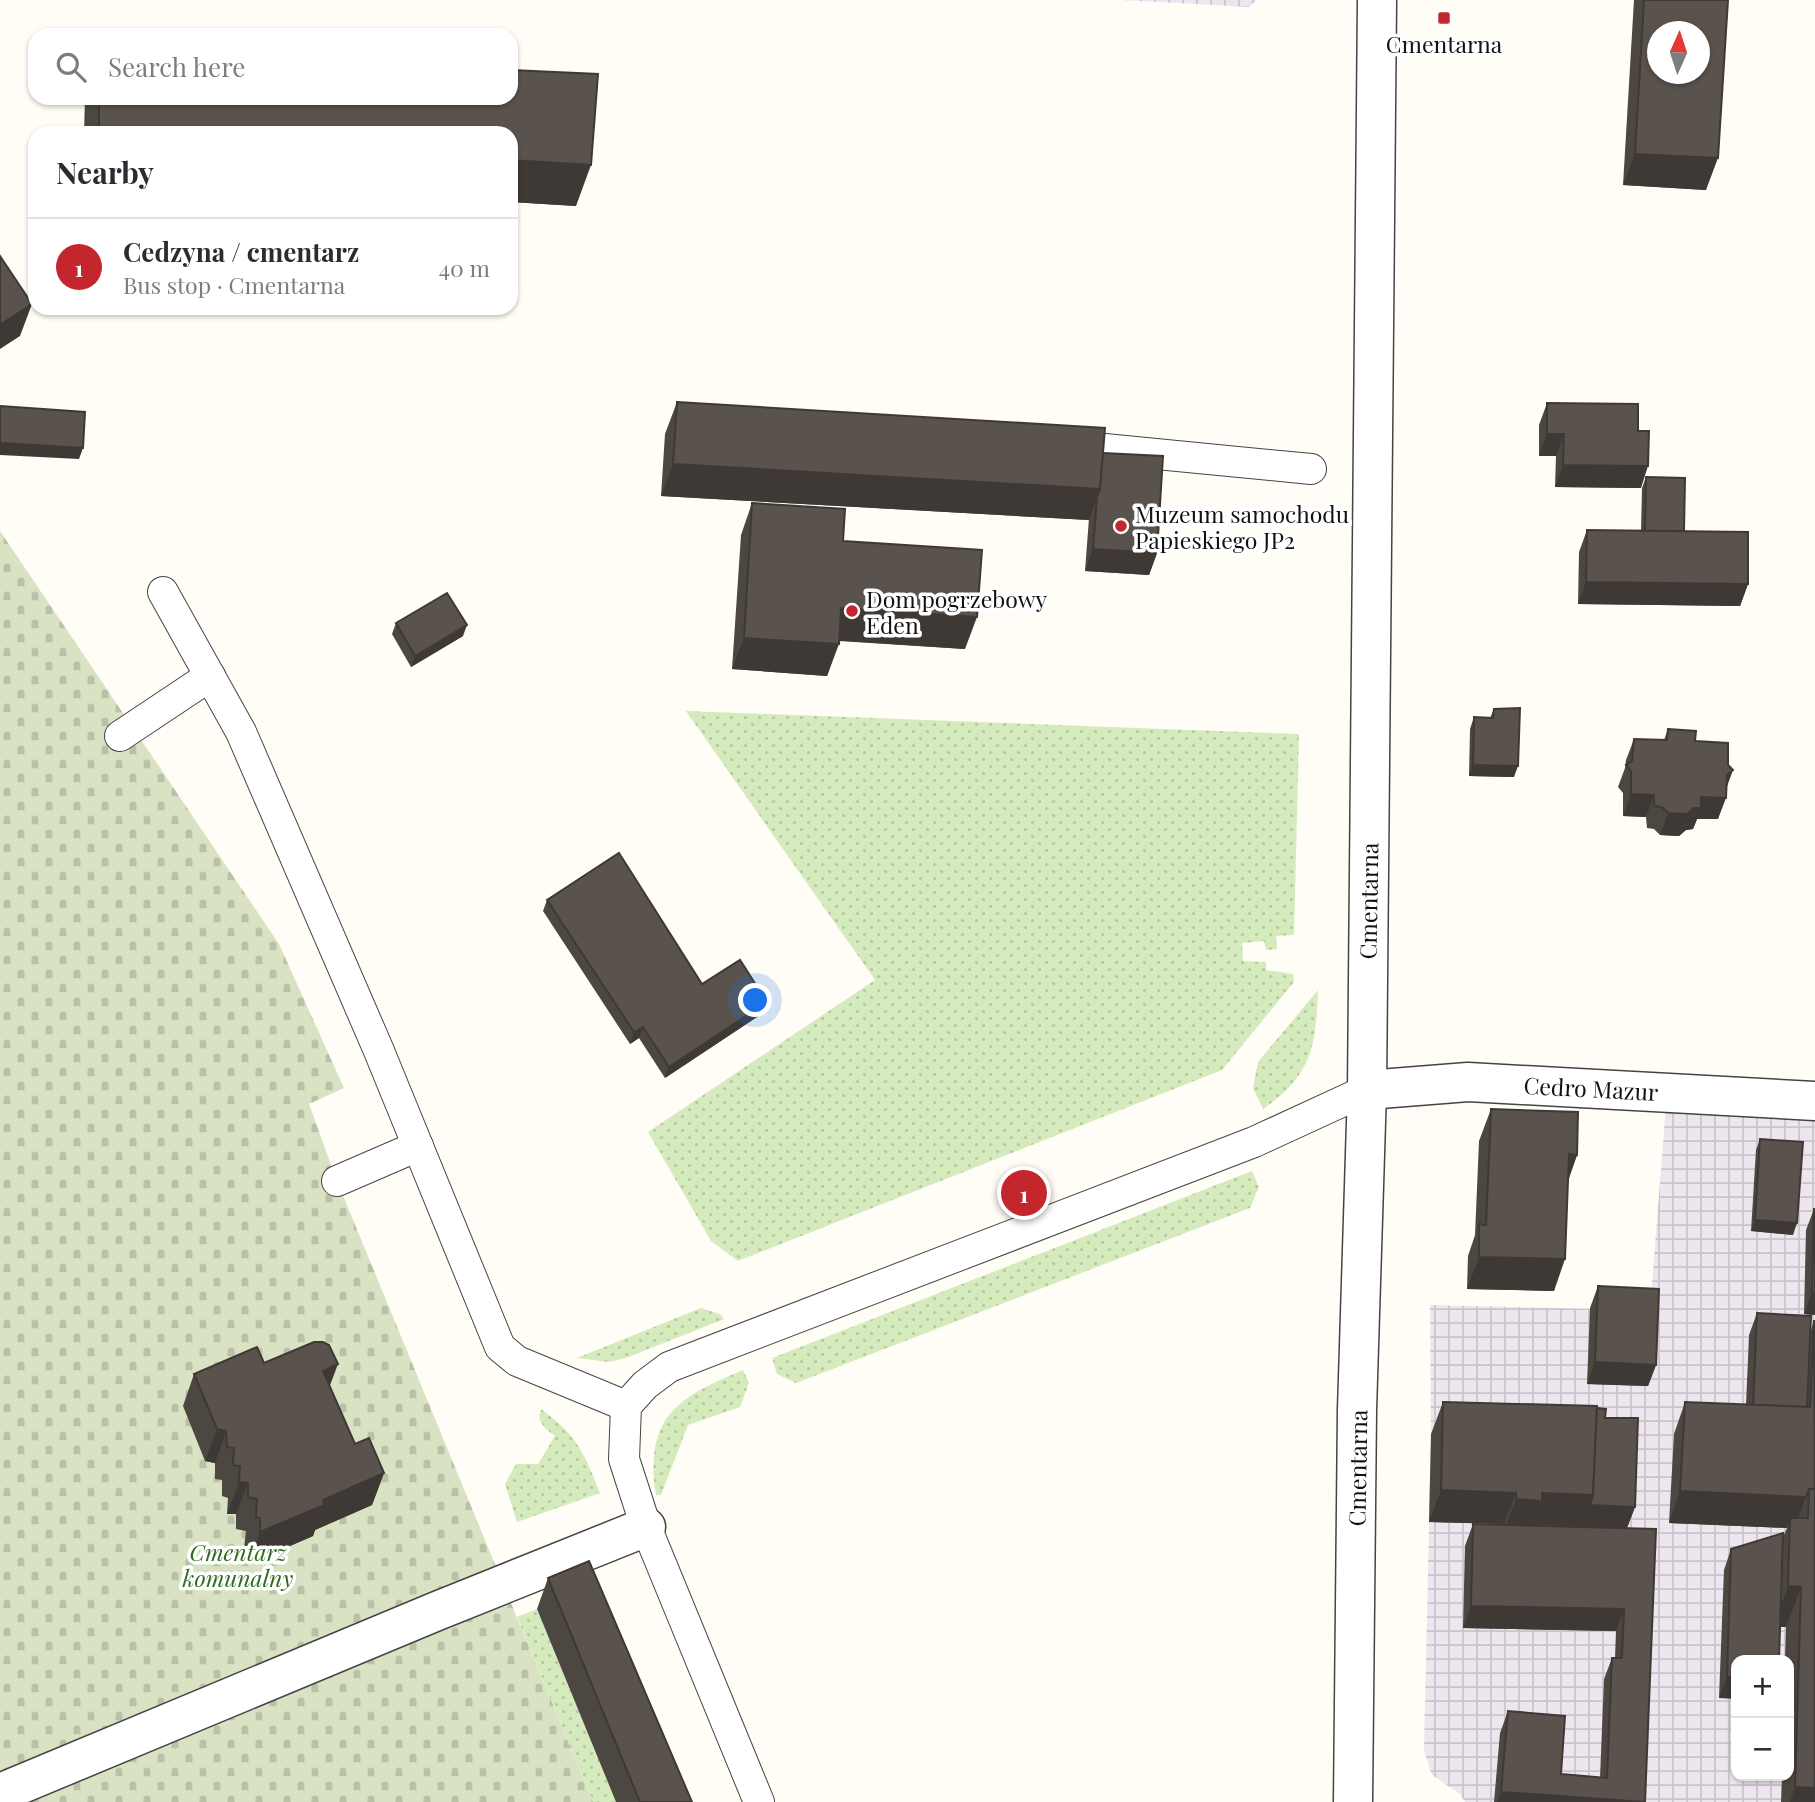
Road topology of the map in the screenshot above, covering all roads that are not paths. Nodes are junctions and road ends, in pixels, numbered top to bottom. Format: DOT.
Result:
graph roads {
  1 [pos="1377,0"];
  2 [pos="1043,444"];
  3 [pos="1311,469"];
  4 [pos="163,592"];
  5 [pos="211,676"];
  6 [pos="120,736"];
  7 [pos="1367,1090"];
  8 [pos="1815,1101"];
  9 [pos="418,1146"];
  10 [pos="337,1181"];
  11 [pos="626,1406"];
  12 [pos="646,1527"];
  13 [pos="0,1793"];
  14 [pos="758,1802"];
  15 [pos="1353,1802"];
  1 -- 7 [label="street, Cmentarna"];
  2 -- 3 [label="lane"];
  4 -- 5 [label="lane"];
  5 -- 6 [label="lane"];
  5 -- 9 [label="lane"];
  7 -- 8 [label="street, Cedro Mazur"];
  7 -- 11 [label="lane"];
  7 -- 15 [label="street, Cmentarna"];
  9 -- 10 [label="lane"];
  9 -- 11 [label="lane"];
  11 -- 12 [label="lane"];
  12 -- 13 [label="street"];
  12 -- 14 [label="lane"];
}
